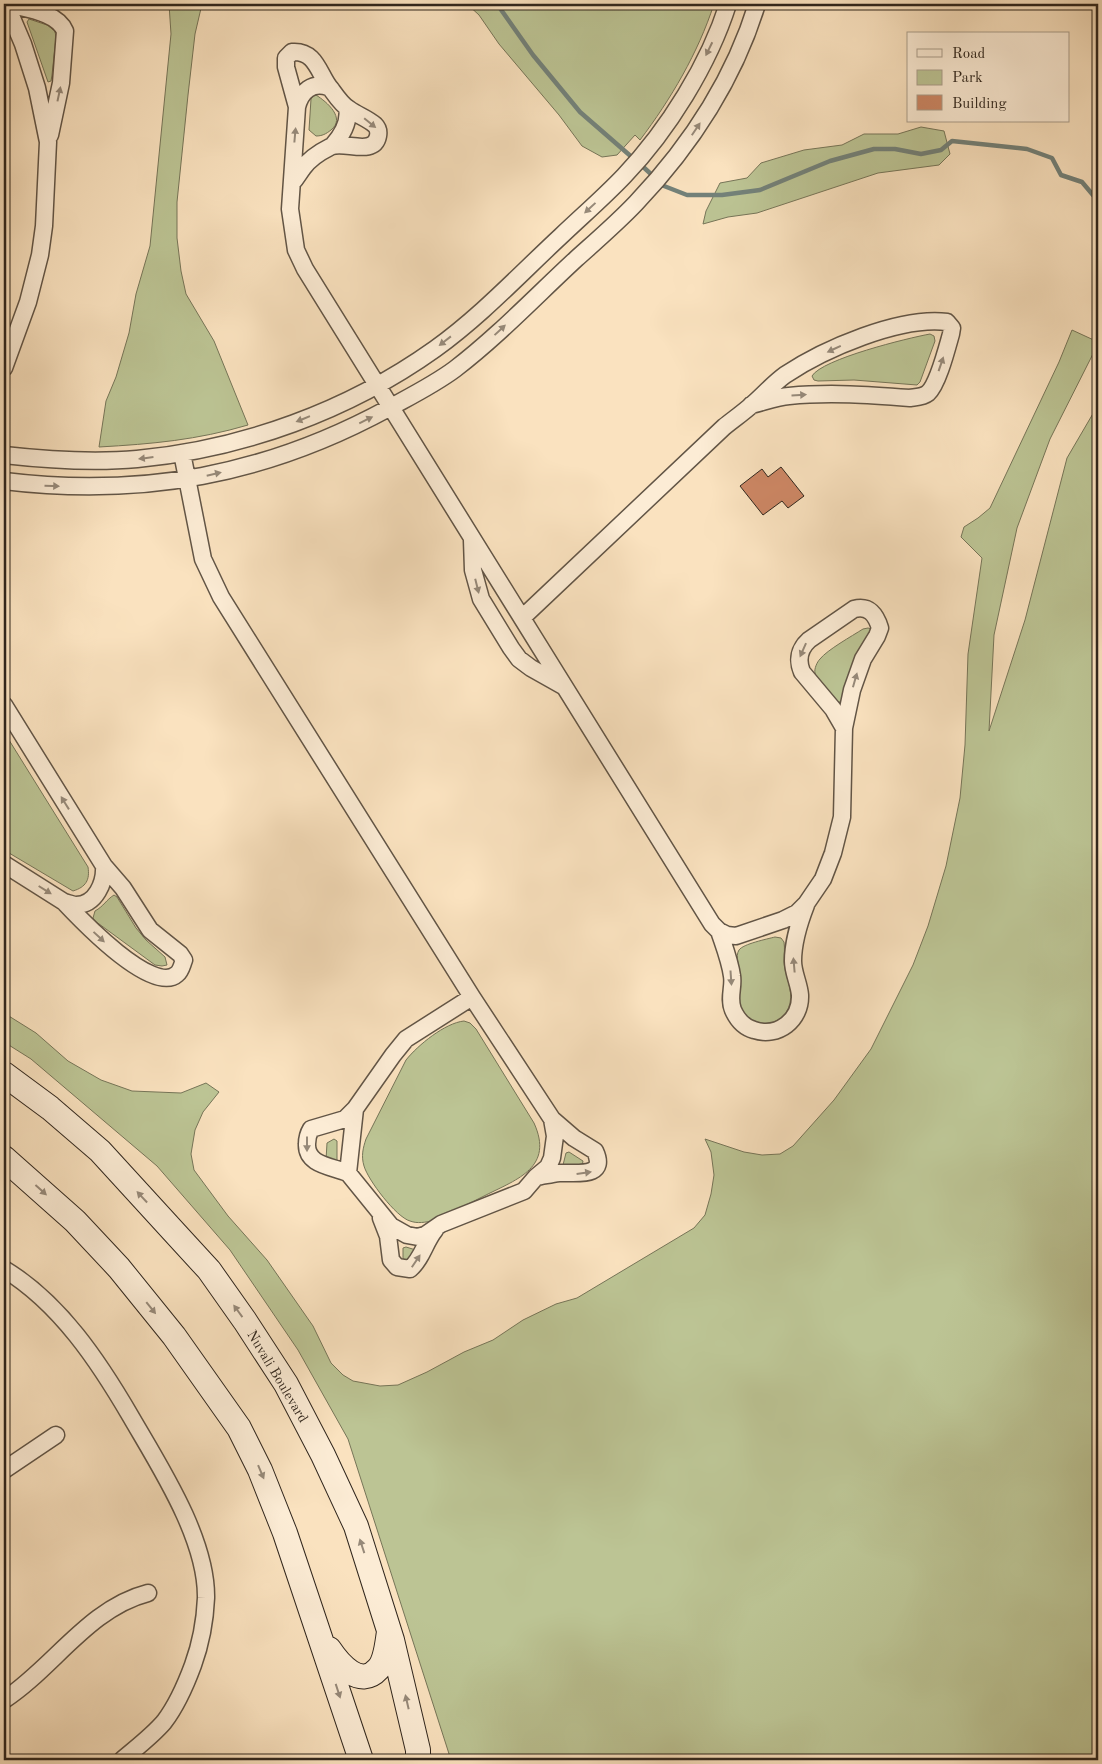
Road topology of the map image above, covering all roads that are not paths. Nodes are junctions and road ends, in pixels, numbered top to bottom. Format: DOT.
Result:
graph roads {
  1 [pos="7,4"];
  2 [pos="728,4"];
  3 [pos="757,4"];
  4 [pos="328,86"];
  5 [pos="297,106"];
  6 [pos="347,108"];
  7 [pos="48,142"];
  8 [pos="333,146"];
  9 [pos="292,183"];
  10 [pos="4,368"];
  11 [pos="376,385"];
  12 [pos="752,405"];
  13 [pos="390,408"];
  14 [pos="182,453"];
  15 [pos="4,455"];
  16 [pos="186,480"];
  17 [pos="4,481"];
  18 [pos="472,538"];
  19 [pos="522,618"];
  20 [pos="565,687"];
  21 [pos="4,705"];
  22 [pos="844,728"];
  23 [pos="4,864"];
  24 [pos="104,866"];
  25 [pos="64,902"];
  26 [pos="806,904"];
  27 [pos="719,932"];
  28 [pos="472,997"];
  29 [pos="4,1074"];
  30 [pos="355,1109"];
  31 [pos="552,1119"];
  32 [pos="4,1158"];
  33 [pos="348,1173"];
  34 [pos="536,1177"];
  35 [pos="378,1212"];
  36 [pos="441,1224"];
  37 [pos="4,1269"];
  38 [pos="56,1435"];
  39 [pos="4,1470"];
  40 [pos="148,1593"];
  41 [pos="389,1631"];
  42 [pos="321,1638"];
  43 [pos="4,1700"];
  44 [pos="122,1760"];
  45 [pos="361,1760"];
  46 [pos="418,1760"];
  1 -- 7 [label="street"];
  7 -- 1 [label="street, one-way"];
  2 -- 11 [label="street, one-way"];
  13 -- 3 [label="street, one-way"];
  4 -- 5 [label="street"];
  4 -- 5 [label="street"];
  4 -- 6 [label="street"];
  9 -- 5 [label="street, one-way"];
  6 -- 8 [label="street"];
  6 -- 8 [label="street, one-way"];
  7 -- 10 [label="street"];
  8 -- 9 [label="street"];
  9 -- 11 [label="street"];
  11 -- 13 [label="street"];
  11 -- 14 [label="street, one-way"];
  12 -- 12 [label="street, one-way"];
  12 -- 19 [label="street"];
  16 -- 13 [label="street, one-way"];
  13 -- 18 [label="street"];
  14 -- 15 [label="street, one-way"];
  14 -- 16 [label="street"];
  17 -- 16 [label="street, one-way"];
  16 -- 28 [label="street"];
  18 -- 19 [label="street"];
  18 -- 20 [label="street, one-way"];
  19 -- 20 [label="street"];
  20 -- 27 [label="street"];
  24 -- 21 [label="street, one-way"];
  22 -- 22 [label="street, one-way"];
  22 -- 26 [label="street"];
  23 -- 25 [label="street, one-way"];
  24 -- 25 [label="street"];
  25 -- 24 [label="street, one-way"];
  26 -- 27 [label="street"];
  27 -- 26 [label="street, one-way"];
  28 -- 30 [label="street"];
  28 -- 31 [label="street"];
  41 -- 29 [label="main road, Nuvali Boulevard, one-way"];
  30 -- 33 [label="street"];
  30 -- 33 [label="street, one-way"];
  31 -- 34 [label="street"];
  34 -- 31 [label="street, one-way"];
  32 -- 42 [label="main road, one-way"];
  33 -- 35 [label="street"];
  34 -- 36 [label="street"];
  35 -- 36 [label="street"];
  35 -- 36 [label="street, one-way"];
  37 -- 44 [label="street"];
  38 -- 39 [label="street"];
  40 -- 43 [label="street"];
  41 -- 42 [label="main road"];
  46 -- 41 [label="main road, Nuvali Boulevard, one-way"];
  42 -- 45 [label="main road, one-way"];
}
